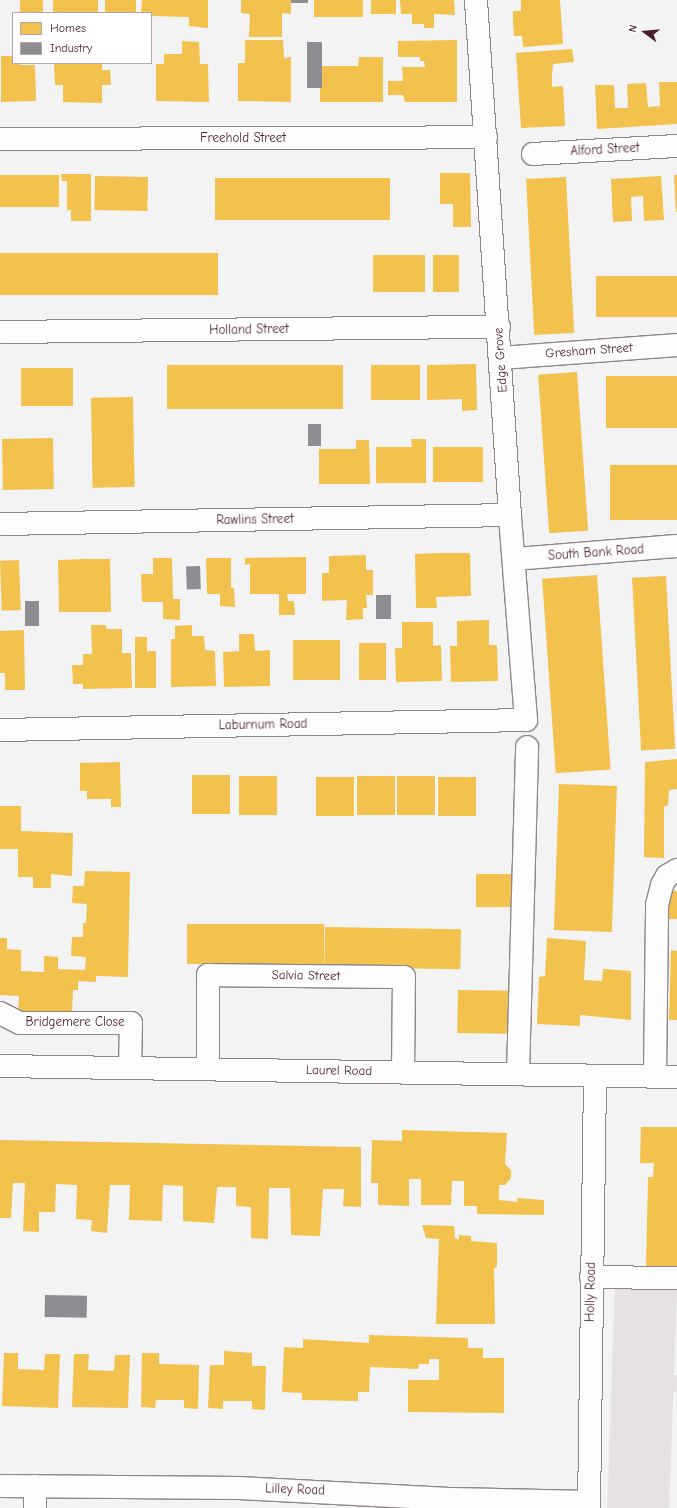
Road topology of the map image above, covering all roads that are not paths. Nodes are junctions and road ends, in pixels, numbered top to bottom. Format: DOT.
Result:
graph roads {
  1 [pos="476,0"];
  2 [pos="486,137"];
  3 [pos="0,139"];
  4 [pos="677,146"];
  5 [pos="533,154"];
  6 [pos="499,327"];
  7 [pos="0,332"];
  8 [pos="677,345"];
  9 [pos="501,358"];
  10 [pos="510,515"];
  11 [pos="0,524"];
  12 [pos="677,546"];
  13 [pos="515,559"];
  14 [pos="526,720"];
  15 [pos="0,730"];
  16 [pos="527,747"];
  17 [pos="677,870"];
  18 [pos="0,1013"];
  19 [pos="0,1066"];
  20 [pos="130,1068"];
  21 [pos="208,1069"];
  22 [pos="403,1072"];
  23 [pos="518,1074"];
  24 [pos="595,1076"];
  25 [pos="655,1076"];
  26 [pos="677,1077"];
  27 [pos="591,1277"];
  28 [pos="677,1278"];
  29 [pos="0,1486"];
  30 [pos="35,1486"];
  31 [pos="308,1499"];
  32 [pos="343,1500"];
  33 [pos="589,1505"];
  34 [pos="35,1508"];
  1 -- 2 [label="street, Edge Grove"];
  2 -- 3 [label="street, Freehold Street"];
  2 -- 6 [label="street, Edge Grove"];
  4 -- 5 [label="street, Alford Street"];
  6 -- 7 [label="street, Holland Street"];
  6 -- 9 [label="street, Edge Grove"];
  8 -- 9 [label="street, Gresham Street"];
  9 -- 10 [label="street, Edge Grove"];
  10 -- 11 [label="street, Rawlins Street"];
  10 -- 13 [label="street, Edge Grove"];
  12 -- 13 [label="street, South Bank Road"];
  13 -- 14 [label="street, Edge Grove"];
  14 -- 15 [label="street, Laburnum Road"];
  16 -- 23 [label="street"];
  17 -- 25 [label="street"];
  18 -- 20 [label="street, Bridgemere Close"];
  19 -- 20 [label="street, Laurel Road"];
  20 -- 21 [label="street, Laurel Road"];
  21 -- 22 [label="street, Laurel Road"];
  21 -- 22 [label="street, Salvia Street"];
  22 -- 23 [label="street, Laurel Road"];
  23 -- 24 [label="street, Laurel Road"];
  24 -- 25 [label="street, Laurel Road"];
  24 -- 27 [label="street, Holly Road"];
  25 -- 26 [label="street, Laurel Road"];
  27 -- 28 [label="street"];
  27 -- 33 [label="street, Holly Road"];
  29 -- 30 [label="street, Lilley Road"];
  30 -- 31 [label="street, Lilley Road"];
  30 -- 34 [label="street"];
  31 -- 32 [label="street, Lilley Road"];
  32 -- 33 [label="street, Lilley Road"];
}
